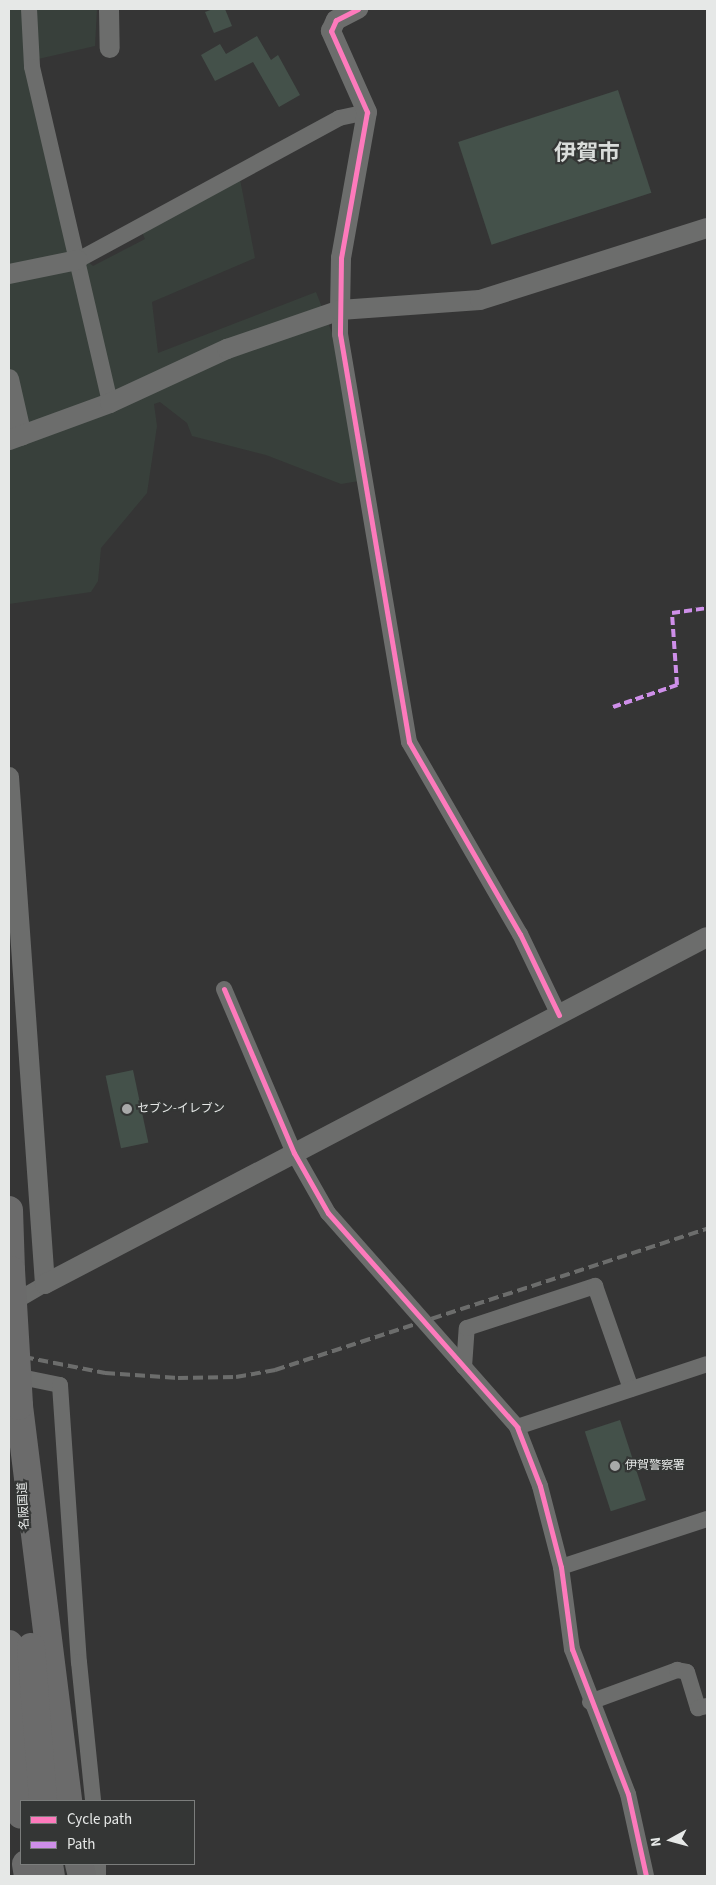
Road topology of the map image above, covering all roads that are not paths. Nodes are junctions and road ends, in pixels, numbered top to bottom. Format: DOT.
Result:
graph roads {
  1 [pos="29,9"];
  2 [pos="109,9"];
  3 [pos="358,9"];
  4 [pos="110,48"];
  5 [pos="366,112"];
  6 [pos="707,228"];
  7 [pos="78,260"];
  8 [pos="9,274"];
  9 [pos="340,310"];
  10 [pos="9,379"];
  11 [pos="110,403"];
  12 [pos="15,438"];
  13 [pos="9,777"];
  14 [pos="707,937"];
  15 [pos="224,989"];
  16 [pos="559,1015"];
  17 [pos="294,1153"];
  18 [pos="9,1210"];
  19 [pos="45,1284"];
  20 [pos="9,1305"];
  21 [pos="707,1364"];
  22 [pos="464,1366"];
  23 [pos="9,1375"];
  24 [pos="631,1389"];
  25 [pos="19,1406"];
  26 [pos="517,1427"];
  27 [pos="707,1519"];
  28 [pos="561,1567"];
  29 [pos="9,1644"];
  30 [pos="590,1702"];
  31 [pos="707,1706"];
  32 [pos="43,1800"];
  33 [pos="68,1800"];
  34 [pos="93,1800"];
  35 [pos="20,1801"];
  36 [pos="646,1876"];
  1 -- 7 [label="street"];
  2 -- 4 [label="street"];
  3 -- 5 [label="street"];
  5 -- 7 [label="street"];
  5 -- 9 [label="street"];
  6 -- 9 [label="street"];
  7 -- 8 [label="street"];
  7 -- 11 [label="street"];
  9 -- 11 [label="street"];
  9 -- 16 [label="street"];
  10 -- 12 [label="street"];
  11 -- 12 [label="street"];
  13 -- 19 [label="street"];
  14 -- 16 [label="street"];
  15 -- 17 [label="street"];
  16 -- 17 [label="street"];
  17 -- 19 [label="street"];
  17 -- 22 [label="street"];
  18 -- 25 [label="highway, 名阪国道, bridge"];
  19 -- 20 [label="street"];
  21 -- 24 [label="street"];
  22 -- 24 [label="street"];
  22 -- 26 [label="street"];
  23 -- 34 [label="street"];
  24 -- 26 [label="street"];
  25 -- 32 [label="highway, 名阪国道"];
  25 -- 33 [label="highway"];
  26 -- 28 [label="street"];
  27 -- 28 [label="street"];
  28 -- 30 [label="street"];
  29 -- 35 [label="highway"];
  30 -- 31 [label="street"];
  30 -- 36 [label="street"];
}
